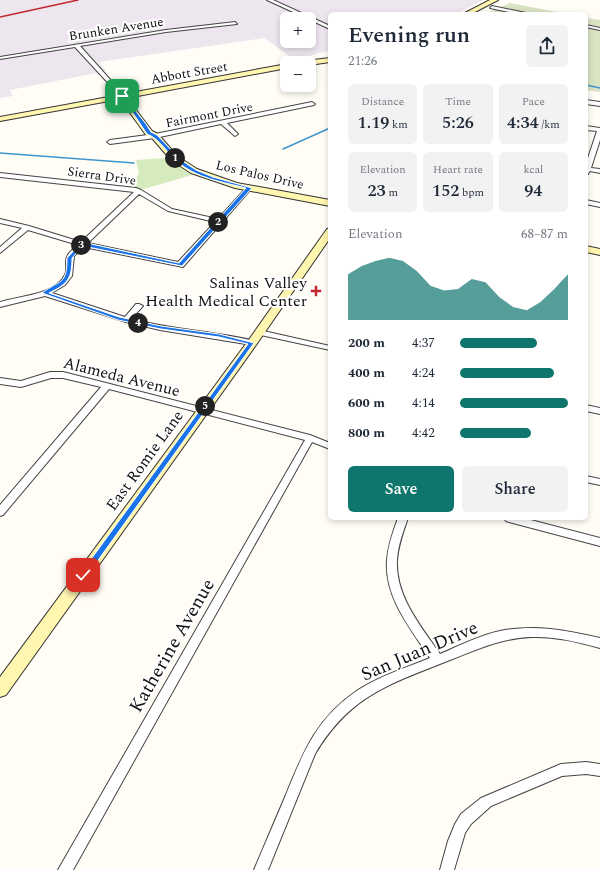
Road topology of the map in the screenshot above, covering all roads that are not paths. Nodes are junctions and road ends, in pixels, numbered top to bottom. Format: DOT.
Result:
graph roads {
  1 [pos="269,0"];
  2 [pos="495,0"];
  3 [pos="505,0"];
  4 [pos="492,7"];
  5 [pos="470,12"];
  6 [pos="481,12"];
  7 [pos="516,12"];
  8 [pos="235,23"];
  9 [pos="588,26"];
  10 [pos="328,27"];
  11 [pos="600,29"];
  12 [pos="77,46"];
  13 [pos="328,56"];
  14 [pos="0,58"];
  15 [pos="316,60"];
  16 [pos="328,60"];
  17 [pos="316,63"];
  18 [pos="280,67"];
  19 [pos="122,96"];
  20 [pos="588,102"];
  21 [pos="312,104"];
  22 [pos="600,104"];
  23 [pos="0,119"];
  24 [pos="222,122"];
  25 [pos="588,128"];
  26 [pos="600,130"];
  27 [pos="236,134"];
  28 [pos="155,136"];
  29 [pos="110,142"];
  30 [pos="588,168"];
  31 [pos="588,171"];
  32 [pos="600,171"];
  33 [pos="0,175"];
  34 [pos="249,188"];
  35 [pos="139,191"];
  36 [pos="328,202"];
  37 [pos="588,202"];
  38 [pos="600,205"];
  39 [pos="0,221"];
  40 [pos="219,221"];
  41 [pos="27,227"];
  42 [pos="328,234"];
  43 [pos="82,244"];
  44 [pos="0,250"];
  45 [pos="588,250"];
  46 [pos="600,252"];
  47 [pos="45,293"];
  48 [pos="0,305"];
  49 [pos="139,306"];
  50 [pos="126,320"];
  51 [pos="255,337"];
  52 [pos="328,348"];
  53 [pos="0,380"];
  54 [pos="107,386"];
  55 [pos="588,408"];
  56 [pos="201,411"];
  57 [pos="600,411"];
  58 [pos="310,438"];
  59 [pos="328,445"];
  60 [pos="588,479"];
  61 [pos="600,482"];
  62 [pos="0,512"];
  63 [pos="402,520"];
  64 [pos="524,520"];
  65 [pos="600,542"];
  66 [pos="600,643"];
  67 [pos="437,659"];
  68 [pos="0,690"];
  69 [pos="600,770"];
  70 [pos="65,870"];
  71 [pos="261,870"];
  72 [pos="447,870"];
  1 -- 10 [label="street"];
  2 -- 5 [label="main road"];
  3 -- 4 [label="main road"];
  4 -- 6 [label="main road"];
  4 -- 7 [label="street"];
  8 -- 12 [label="street, Brunken Avenue"];
  9 -- 11 [label="street"];
  12 -- 14 [label="street, Brunken Avenue"];
  12 -- 19 [label="street"];
  13 -- 15 [label="main road"];
  16 -- 17 [label="main road"];
  18 -- 19 [label="main road, Abbott Street"];
  19 -- 23 [label="main road, Abbott Street"];
  19 -- 28 [label="main road, Los Palos Drive"];
  20 -- 22 [label="street"];
  21 -- 24 [label="street, Fairmont Drive"];
  24 -- 27 [label="street"];
  24 -- 28 [label="street, Fairmont Drive"];
  25 -- 26 [label="street"];
  26 -- 30 [label="street"];
  28 -- 29 [label="street, Fairmont Drive"];
  28 -- 34 [label="main road, Los Palos Drive"];
  31 -- 32 [label="street"];
  33 -- 35 [label="street, Sierra Drive"];
  34 -- 36 [label="main road, Los Palos Drive"];
  34 -- 40 [label="street"];
  35 -- 40 [label="street, Sierra Drive"];
  35 -- 43 [label="street"];
  37 -- 38 [label="street"];
  39 -- 41 [label="street"];
  40 -- 43 [label="street"];
  41 -- 43 [label="street"];
  41 -- 44 [label="street"];
  42 -- 51 [label="main road, East Romie Lane"];
  43 -- 47 [label="street"];
  45 -- 46 [label="main road"];
  47 -- 48 [label="street"];
  47 -- 50 [label="street"];
  49 -- 50 [label="street"];
  50 -- 51 [label="street"];
  51 -- 52 [label="street"];
  51 -- 56 [label="main road, East Romie Lane"];
  53 -- 54 [label="street, Alameda Avenue"];
  54 -- 56 [label="street, Alameda Avenue"];
  54 -- 62 [label="street"];
  55 -- 57 [label="street"];
  56 -- 58 [label="street, Alameda Avenue"];
  56 -- 68 [label="main road, East Romie Lane"];
  58 -- 59 [label="street, Alameda Avenue"];
  58 -- 70 [label="street, Katherine Avenue"];
  60 -- 61 [label="street"];
  63 -- 67 [label="street"];
  64 -- 65 [label="street"];
  66 -- 67 [label="street, San Juan Drive"];
  67 -- 71 [label="street, San Juan Drive"];
  69 -- 72 [label="street"];
}
